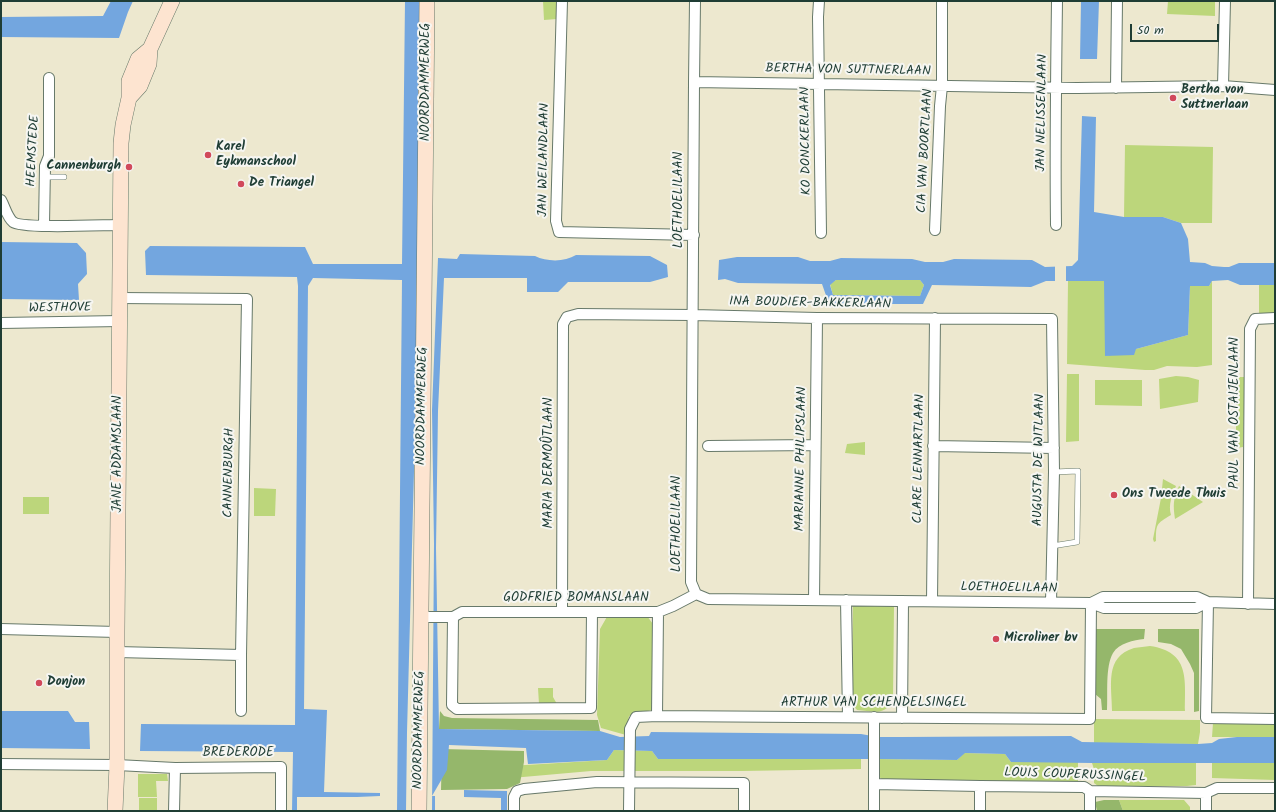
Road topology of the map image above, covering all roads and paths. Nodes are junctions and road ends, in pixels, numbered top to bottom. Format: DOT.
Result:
graph roads {
  1 [pos="172,1"];
  2 [pos="427,1"];
  3 [pos="562,1"];
  4 [pos="695,1"];
  5 [pos="819,1"];
  6 [pos="942,1"];
  7 [pos="1057,1"];
  8 [pos="1117,1"];
  9 [pos="1225,1"];
  10 [pos="49,78"];
  11 [pos="694,82"];
  12 [pos="819,84"];
  13 [pos="942,86"];
  14 [pos="1223,86"];
  15 [pos="1057,87"];
  16 [pos="1116,88"];
  17 [pos="1275,90"];
  18 [pos="64,177"];
  19 [pos="44,178"];
  20 [pos="1,200"];
  21 [pos="44,225"];
  22 [pos="120,225"];
  23 [pos="1056,225"];
  24 [pos="935,230"];
  25 [pos="821,233"];
  26 [pos="694,235"];
  27 [pos="120,298"];
  28 [pos="692,315"];
  29 [pos="567,317"];
  30 [pos="817,318"];
  31 [pos="935,318"];
  32 [pos="1052,318"];
  33 [pos="1275,318"];
  34 [pos="120,321"];
  35 [pos="1,323"];
  36 [pos="815,445"];
  37 [pos="708,446"];
  38 [pos="933,446"];
  39 [pos="1054,448"];
  40 [pos="1054,472"];
  41 [pos="1052,546"];
  42 [pos="696,594"];
  43 [pos="814,600"];
  44 [pos="846,600"];
  45 [pos="903,601"];
  46 [pos="932,601"];
  47 [pos="1051,602"];
  48 [pos="1208,602"];
  49 [pos="1091,603"];
  50 [pos="1248,604"];
  51 [pos="1275,604"];
  52 [pos="562,611"];
  53 [pos="592,612"];
  54 [pos="658,612"];
  55 [pos="426,617"];
  56 [pos="448,617"];
  57 [pos="1,629"];
  58 [pos="117,632"];
  59 [pos="117,652"];
  60 [pos="240,655"];
  61 [pos="241,711"];
  62 [pos="656,716"];
  63 [pos="848,717"];
  64 [pos="874,717"];
  65 [pos="902,718"];
  66 [pos="1275,719"];
  67 [pos="1,764"];
  68 [pos="117,765"];
  69 [pos="175,768"];
  70 [pos="630,782"];
  71 [pos="874,784"];
  72 [pos="980,786"];
  73 [pos="1275,788"];
  74 [pos="1090,791"];
  75 [pos="1206,793"];
  76 [pos="115,811"];
  77 [pos="174,811"];
  78 [pos="281,811"];
  79 [pos="419,811"];
  80 [pos="514,811"];
  81 [pos="629,811"];
  82 [pos="744,811"];
  83 [pos="874,811"];
  84 [pos="980,811"];
  85 [pos="1090,811"];
  86 [pos="1206,811"];
  1 -- 22 [label="street, JANE ADDAMSLAAN"];
  2 -- 55 [label="street, NOORDDAMMERWEG"];
  3 -- 26 [label="street, JAN WEILANDLAAN"];
  4 -- 11 [label="street"];
  5 -- 12 [label="street, KO DONCKERLAAN"];
  6 -- 13 [label="street, CIA VAN BOORTLAAN"];
  7 -- 15 [label="street, JAN NELISSENLAAN"];
  8 -- 16 [label="street"];
  9 -- 14 [label="street"];
  10 -- 19 [label="street, HEEMSTEDE"];
  11 -- 12 [label="street, BERTHA VON SUTTNERLAAN"];
  11 -- 26 [label="street, LOETHOELILAAN"];
  12 -- 13 [label="street, BERTHA VON SUTTNERLAAN"];
  12 -- 25 [label="street, KO DONCKERLAAN"];
  13 -- 15 [label="street, BERTHA VON SUTTNERLAAN"];
  13 -- 24 [label="street, CIA VAN BOORTLAAN"];
  14 -- 16 [label="street, BERTHA VON SUTTNERLAAN"];
  14 -- 17 [label="street, BERTHA VON SUTTNERLAAN"];
  15 -- 16 [label="street, BERTHA VON SUTTNERLAAN"];
  15 -- 23 [label="street, JAN NELISSENLAAN"];
  18 -- 19 [label="lane"];
  19 -- 21 [label="street, HEEMSTEDE"];
  20 -- 21 [label="street"];
  21 -- 22 [label="street"];
  22 -- 27 [label="street, JANE ADDAMSLAAN"];
  26 -- 28 [label="street, LOETHOELILAAN"];
  27 -- 34 [label="street, JANE ADDAMSLAAN"];
  27 -- 60 [label="street, CANNENBURGH"];
  28 -- 29 [label="street, INA BOUDIER-BAKKERLAAN"];
  28 -- 30 [label="street, INA BOUDIER-BAKKERLAAN"];
  28 -- 42 [label="street, LOETHOELILAAN"];
  29 -- 52 [label="street, MARIA DERMOÛTLAAN"];
  30 -- 31 [label="street, INA BOUDIER-BAKKERLAAN"];
  30 -- 36 [label="street, MARIANNE PHILIPSLAAN"];
  31 -- 32 [label="street, INA BOUDIER-BAKKERLAAN"];
  31 -- 38 [label="street, CLARE LENNARTLAAN"];
  32 -- 39 [label="street, AUGUSTA DE WITLAAN"];
  33 -- 50 [label="street, PAUL VAN OSTAIJENLAAN"];
  34 -- 35 [label="street, WESTHOVE"];
  34 -- 58 [label="street, JANE ADDAMSLAAN"];
  36 -- 37 [label="street"];
  36 -- 43 [label="street, MARIANNE PHILIPSLAAN"];
  38 -- 39 [label="street"];
  38 -- 46 [label="street, CLARE LENNARTLAAN"];
  39 -- 40 [label="street, AUGUSTA DE WITLAAN"];
  40 -- 41 [label="street, AUGUSTA DE WITLAAN"];
  40 -- 41 [label="lane"];
  41 -- 47 [label="street, AUGUSTA DE WITLAAN"];
  42 -- 43 [label="street, LOETHOELILAAN"];
  42 -- 54 [label="street, GODFRIED BOMANSLAAN"];
  43 -- 44 [label="street, LOETHOELILAAN"];
  44 -- 45 [label="street, LOETHOELILAAN"];
  44 -- 63 [label="street"];
  45 -- 46 [label="street, LOETHOELILAAN"];
  45 -- 65 [label="street"];
  46 -- 47 [label="street, LOETHOELILAAN"];
  47 -- 49 [label="street, LOETHOELILAAN"];
  48 -- 49 [label="street, LOETHOELILAAN"];
  48 -- 50 [label="street, LOETHOELILAAN"];
  48 -- 66 [label="street"];
  49 -- 65 [label="street, ARTHUR VAN SCHENDELSINGEL"];
  50 -- 51 [label="street, LOETHOELILAAN"];
  52 -- 53 [label="street, GODFRIED BOMANSLAAN"];
  52 -- 56 [label="street, GODFRIED BOMANSLAAN"];
  53 -- 54 [label="street, GODFRIED BOMANSLAAN"];
  53 -- 56 [label="street"];
  54 -- 62 [label="street"];
  55 -- 56 [label="street, GODFRIED BOMANSLAAN"];
  55 -- 79 [label="street, NOORDDAMMERWEG"];
  57 -- 58 [label="street"];
  58 -- 59 [label="street, JANE ADDAMSLAAN"];
  59 -- 60 [label="street"];
  59 -- 68 [label="street, JANE ADDAMSLAAN"];
  60 -- 61 [label="street, CANNENBURGH"];
  62 -- 63 [label="street, ARTHUR VAN SCHENDELSINGEL"];
  62 -- 70 [label="street, ARTHUR VAN SCHENDELSINGEL"];
  63 -- 64 [label="street, ARTHUR VAN SCHENDELSINGEL"];
  64 -- 65 [label="street, ARTHUR VAN SCHENDELSINGEL"];
  64 -- 71 [label="street"];
  67 -- 68 [label="street, BREDERODE"];
  68 -- 69 [label="street, BREDERODE"];
  68 -- 76 [label="street, JANE ADDAMSLAAN"];
  69 -- 77 [label="street"];
  69 -- 78 [label="street, BREDERODE"];
  70 -- 80 [label="street"];
  70 -- 81 [label="street"];
  70 -- 82 [label="street"];
  71 -- 72 [label="street, LOUIS COUPERUSSINGEL"];
  71 -- 83 [label="street"];
  72 -- 74 [label="street, LOUIS COUPERUSSINGEL"];
  72 -- 84 [label="street"];
  73 -- 75 [label="street, LOUIS COUPERUSSINGEL"];
  74 -- 75 [label="street, LOUIS COUPERUSSINGEL"];
  74 -- 85 [label="street"];
  75 -- 86 [label="street"];
}
